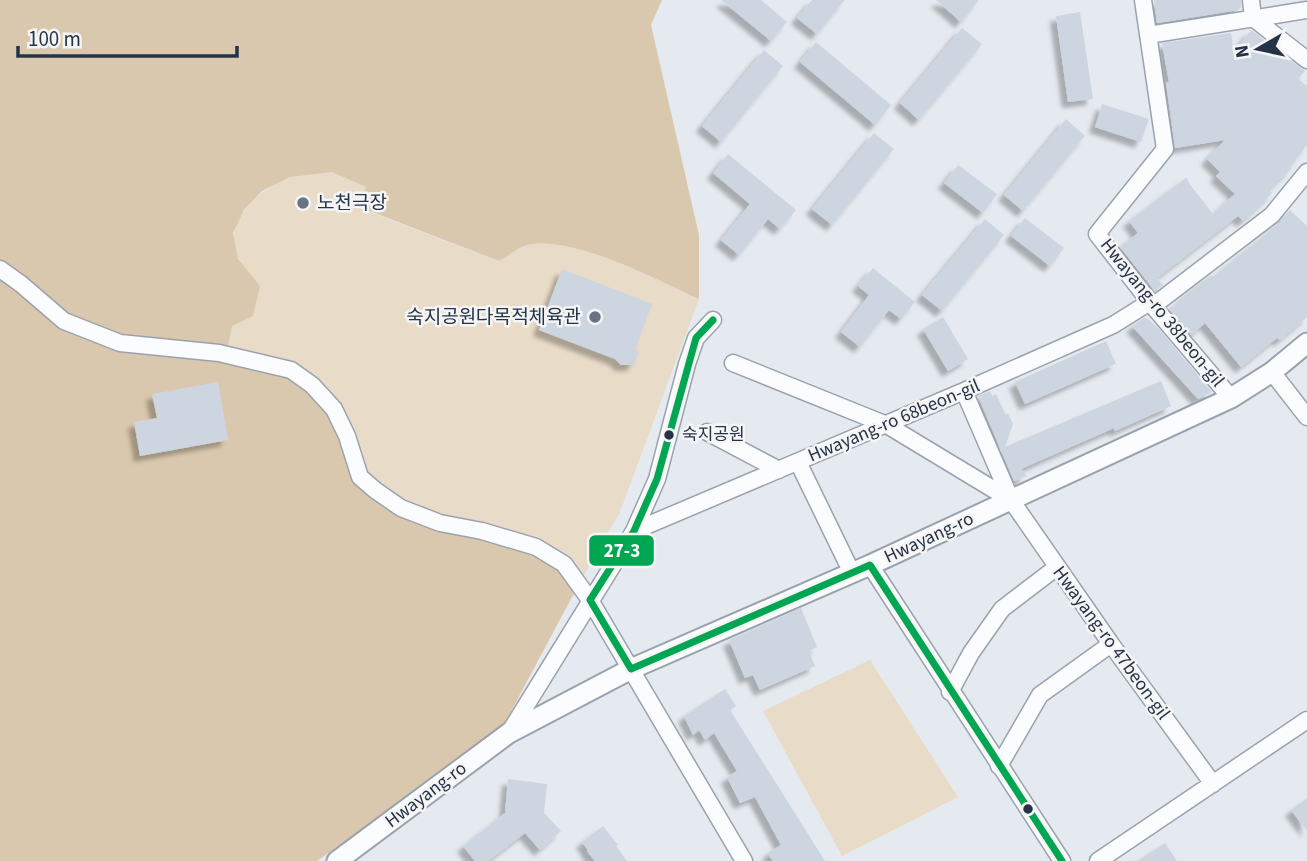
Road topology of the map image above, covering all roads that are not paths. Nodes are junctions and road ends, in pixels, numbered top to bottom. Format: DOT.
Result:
graph roads {
  1 [pos="1143,0"];
  2 [pos="1251,0"];
  3 [pos="1307,9"];
  4 [pos="1253,18"];
  5 [pos="1148,35"];
  6 [pos="1307,60"];
  7 [pos="1307,172"];
  8 [pos="0,269"];
  9 [pos="1152,304"];
  10 [pos="713,320"];
  11 [pos="1307,343"];
  12 [pos="733,363"];
  13 [pos="1272,372"];
  14 [pos="964,391"];
  15 [pos="1231,398"];
  16 [pos="1307,417"];
  17 [pos="887,425"];
  18 [pos="707,432"];
  19 [pos="798,462"];
  20 [pos="779,470"];
  21 [pos="1011,500"];
  22 [pos="634,531"];
  23 [pos="870,565"];
  24 [pos="1057,567"];
  25 [pos="852,573"];
  26 [pos="590,600"];
  27 [pos="1111,644"];
  28 [pos="631,668"];
  29 [pos="950,692"];
  30 [pos="1307,720"];
  31 [pos="509,733"];
  32 [pos="999,766"];
  33 [pos="1213,784"];
  34 [pos="337,861"];
  35 [pos="744,861"];
  36 [pos="1062,861"];
  37 [pos="1098,861"];
  1 -- 5 [label="street, Hwayang-ro 38beon-gil"];
  2 -- 4 [label="street"];
  3 -- 4 [label="street"];
  4 -- 5 [label="street"];
  4 -- 6 [label="street"];
  5 -- 9 [label="street, Hwayang-ro 38beon-gil"];
  7 -- 9 [label="street, Hwayang-ro 68beon-gil"];
  8 -- 26 [label="street"];
  9 -- 14 [label="street, Hwayang-ro 68beon-gil"];
  9 -- 15 [label="street, Hwayang-ro 38beon-gil"];
  10 -- 22 [label="street"];
  11 -- 13 [label="street, Hwayang-ro"];
  12 -- 17 [label="street"];
  13 -- 15 [label="street, Hwayang-ro"];
  13 -- 16 [label="street"];
  14 -- 17 [label="street, Hwayang-ro 68beon-gil"];
  14 -- 21 [label="street"];
  15 -- 21 [label="street, Hwayang-ro"];
  17 -- 19 [label="street, Hwayang-ro 68beon-gil"];
  17 -- 21 [label="street"];
  18 -- 20 [label="street"];
  19 -- 20 [label="street, Hwayang-ro 68beon-gil"];
  19 -- 25 [label="street"];
  20 -- 22 [label="street, Hwayang-ro 68beon-gil"];
  21 -- 23 [label="street, Hwayang-ro"];
  21 -- 24 [label="street, Hwayang-ro 47beon-gil"];
  22 -- 26 [label="street"];
  23 -- 25 [label="street, Hwayang-ro"];
  23 -- 29 [label="street"];
  24 -- 27 [label="street, Hwayang-ro 47beon-gil"];
  24 -- 29 [label="street"];
  25 -- 28 [label="street, Hwayang-ro"];
  26 -- 28 [label="street"];
  26 -- 31 [label="street"];
  27 -- 32 [label="street"];
  27 -- 33 [label="street, Hwayang-ro 47beon-gil"];
  28 -- 31 [label="street, Hwayang-ro"];
  28 -- 35 [label="street"];
  29 -- 32 [label="street"];
  30 -- 33 [label="street"];
  31 -- 34 [label="street, Hwayang-ro"];
  32 -- 36 [label="street"];
  33 -- 37 [label="street"];
}
